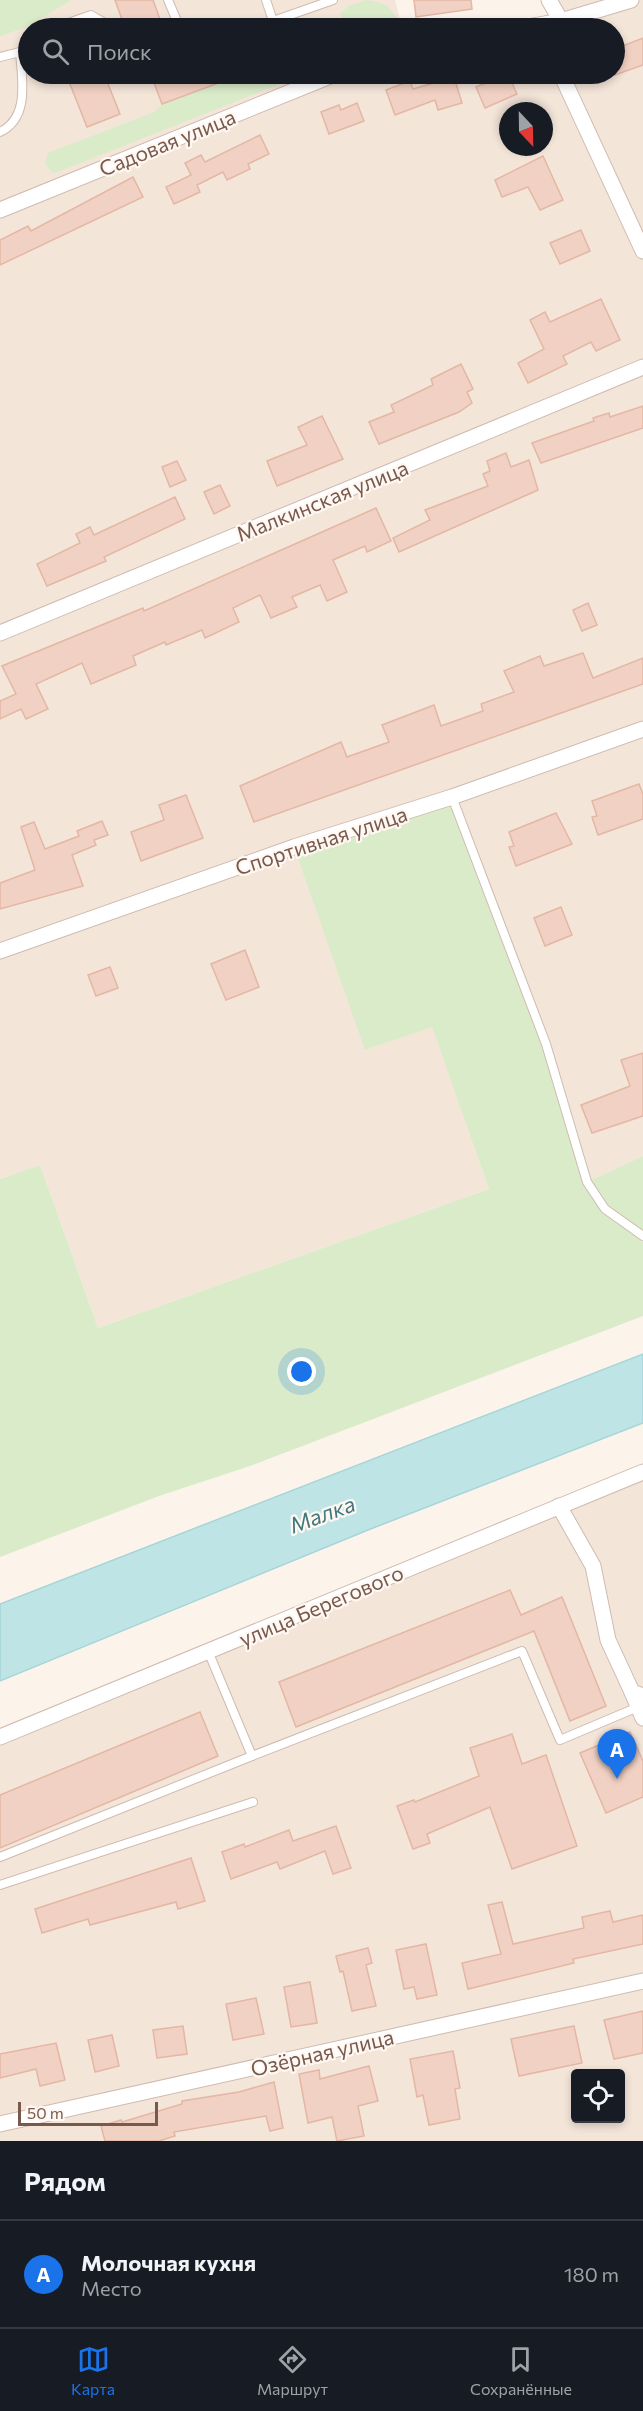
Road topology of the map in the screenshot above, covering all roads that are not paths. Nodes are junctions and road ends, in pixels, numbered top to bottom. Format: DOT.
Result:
graph roads {
  1 [pos="168,0"];
  2 [pos="267,0"];
  3 [pos="333,0"];
  4 [pos="549,0"];
  5 [pos="631,0"];
  6 [pos="176,18"];
  7 [pos="272,18"];
  8 [pos="282,18"];
  9 [pos="558,18"];
  10 [pos="581,18"];
  11 [pos="18,52"];
  12 [pos="0,57"];
  13 [pos="21,84"];
  14 [pos="310,84"];
  15 [pos="566,84"];
  16 [pos="0,132"];
  17 [pos="0,210"];
  18 [pos="643,251"];
  19 [pos="643,367"];
  20 [pos="0,633"];
  21 [pos="643,729"];
  22 [pos="452,797"];
  23 [pos="0,951"];
  24 [pos="643,1236"];
  25 [pos="643,1472"];
  26 [pos="559,1506"];
  27 [pos="208,1652"];
  28 [pos="639,1703"];
  29 [pos="0,1737"];
  30 [pos="252,1756"];
  31 [pos="253,1802"];
  32 [pos="0,1857"];
  33 [pos="0,1885"];
  34 [pos="643,1981"];
  35 [pos="0,2124"];
  1 -- 6 [label="lane"];
  2 -- 7 [label="lane"];
  3 -- 8 [label="lane"];
  4 -- 9 [label="street"];
  5 -- 10 [label="street"];
  11 -- 12 [label="lane"];
  13 -- 16 [label="lane"];
  14 -- 17 [label="street, Садовая улица"];
  15 -- 18 [label="street"];
  19 -- 20 [label="street, Малкинская улица"];
  21 -- 22 [label="street, Спортивная улица"];
  22 -- 23 [label="street, Спортивная улица"];
  22 -- 24 [label="lane"];
  25 -- 26 [label="street, улица Берегового"];
  26 -- 27 [label="street, улица Берегового"];
  26 -- 28 [label="street"];
  27 -- 29 [label="street, улица Берегового"];
  27 -- 30 [label="lane"];
  28 -- 30 [label="lane"];
  30 -- 32 [label="lane"];
  31 -- 33 [label="lane"];
  34 -- 35 [label="street, Озёрная улица"];
}
